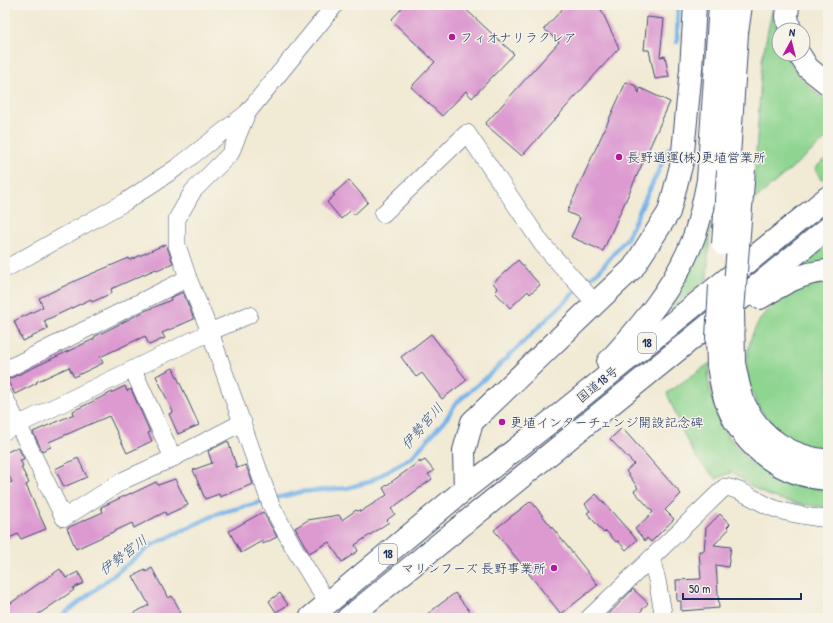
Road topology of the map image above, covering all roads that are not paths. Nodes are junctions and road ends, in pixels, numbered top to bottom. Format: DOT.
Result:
graph roads {
  1 [pos="335,5"];
  2 [pos="695,5"];
  3 [pos="720,5"];
  4 [pos="740,5"];
  5 [pos="756,5"];
  6 [pos="788,5"];
  7 [pos="788,22"];
  8 [pos="804,62"];
  9 [pos="828,84"];
  10 [pos="247,113"];
  11 [pos="736,170"];
  12 [pos="828,197"];
  13 [pos="383,214"];
  14 [pos="828,228"];
  15 [pos="5,269"];
  16 [pos="828,270"];
  17 [pos="188,278"];
  18 [pos="591,298"];
  19 [pos="249,315"];
  20 [pos="210,332"];
  21 [pos="726,364"];
  22 [pos="5,370"];
  23 [pos="133,370"];
  24 [pos="648,374"];
  25 [pos="5,398"];
  26 [pos="559,414"];
  27 [pos="243,422"];
  28 [pos="11,428"];
  29 [pos="173,458"];
  30 [pos="828,461"];
  31 [pos="828,479"];
  32 [pos="465,489"];
  33 [pos="828,519"];
  34 [pos="651,558"];
  35 [pos="328,604"];
  36 [pos="310,618"];
  37 [pos="348,618"];
  38 [pos="589,618"];
  39 [pos="664,618"];
  1 -- 10 [label="street"];
  2 -- 18 [label="main road"];
  3 -- 26 [label="main road"];
  4 -- 11 [label="main road"];
  5 -- 11 [label="main road"];
  6 -- 7 [label="main road"];
  8 -- 9 [label="main road"];
  10 -- 15 [label="street"];
  10 -- 17 [label="street"];
  11 -- 21 [label="main road, bridge"];
  12 -- 26 [label="main road, 国道18号 / 18"];
  13 -- 18 [label="street"];
  14 -- 24 [label="main road, 国道18号 / 18"];
  16 -- 24 [label="main road"];
  17 -- 20 [label="street"];
  17 -- 22 [label="street"];
  18 -- 32 [label="main road"];
  19 -- 20 [label="street"];
  20 -- 23 [label="street"];
  20 -- 27 [label="street"];
  21 -- 30 [label="main road"];
  21 -- 31 [label="main road"];
  23 -- 28 [label="street"];
  23 -- 29 [label="street"];
  24 -- 37 [label="main road, 国道18号 / 18"];
  25 -- 28 [label="street"];
  26 -- 32 [label="main road, 国道18号 / 18"];
  27 -- 29 [label="street"];
  27 -- 35 [label="street"];
  28 -- 29 [label="street"];
  32 -- 35 [label="main road, 国道18号 / 18"];
  33 -- 34 [label="street"];
  34 -- 38 [label="street"];
  34 -- 39 [label="street"];
  35 -- 36 [label="main road, 国道18号 / 18"];
}
